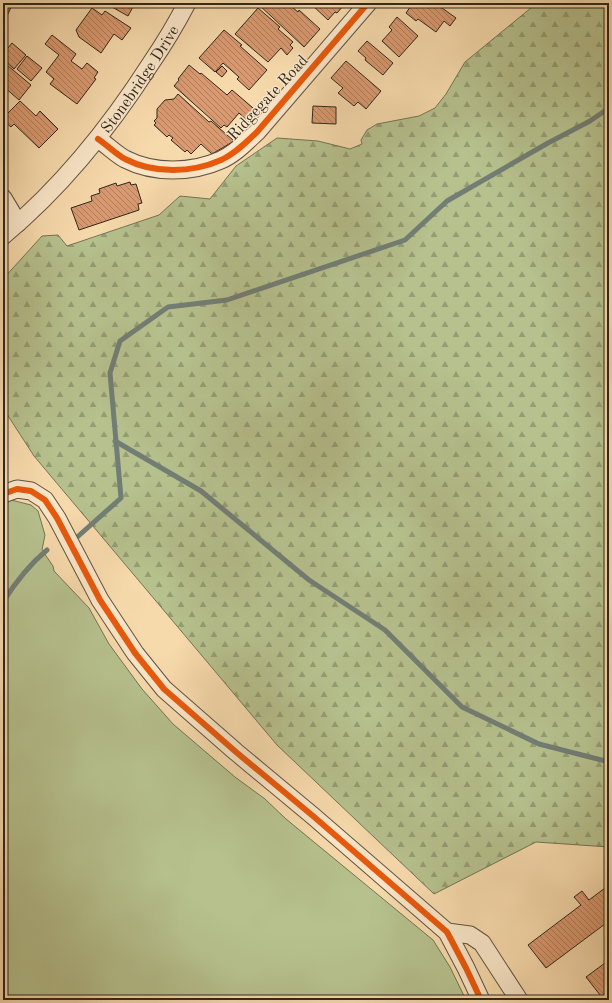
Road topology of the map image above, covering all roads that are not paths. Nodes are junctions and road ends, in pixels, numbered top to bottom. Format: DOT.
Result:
graph roads {
  1 [pos="186,3"];
  2 [pos="368,3"];
  3 [pos="98,139"];
  4 [pos="3,198"];
  5 [pos="18,223"];
  6 [pos="3,236"];
  7 [pos="3,494"];
  8 [pos="447,932"];
  9 [pos="481,1000"];
  10 [pos="519,1000"];
  1 -- 3 [label="street, Stonebridge Drive"];
  2 -- 3 [label="street, Ridgegate Road"];
  3 -- 5 [label="street, Stonebridge Drive"];
  4 -- 5 [label="street"];
  5 -- 6 [label="street, Stonebridge Drive"];
  7 -- 8 [label="street"];
  8 -- 9 [label="street"];
  8 -- 10 [label="street"];
}
